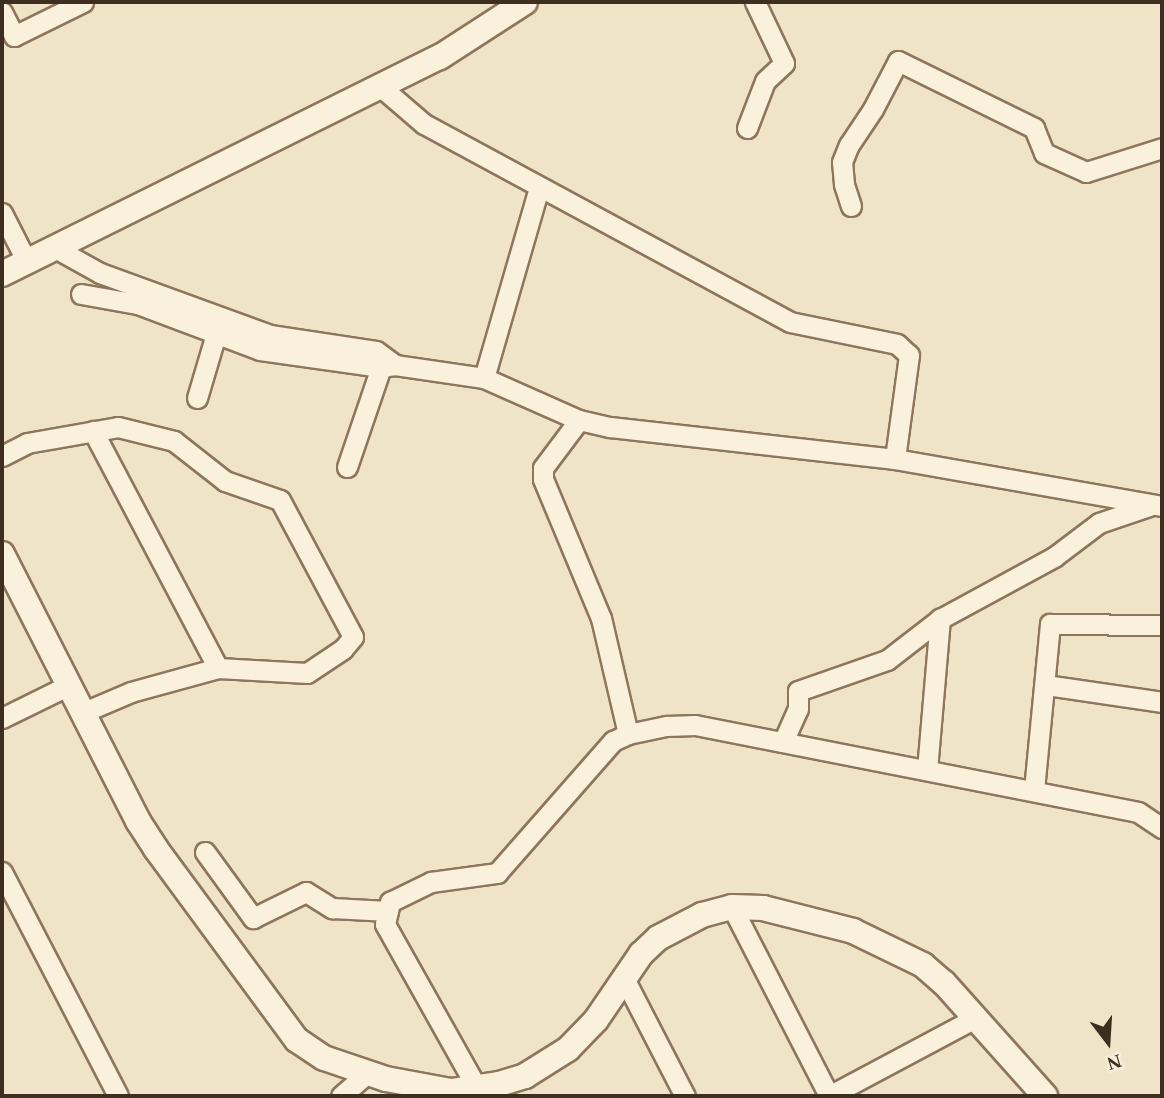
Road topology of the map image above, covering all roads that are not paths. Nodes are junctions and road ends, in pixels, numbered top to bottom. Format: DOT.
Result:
graph roads {
  1 [pos="83,2"];
  2 [pos="525,2"];
  3 [pos="755,2"];
  4 [pos="2,12"];
  5 [pos="382,88"];
  6 [pos="747,128"];
  7 [pos="1162,148"];
  8 [pos="539,188"];
  9 [pos="851,206"];
  10 [pos="2,213"];
  11 [pos="55,248"];
  12 [pos="27,262"];
  13 [pos="2,274"];
  14 [pos="81,294"];
  15 [pos="216,334"];
  16 [pos="388,366"];
  17 [pos="484,378"];
  18 [pos="197,398"];
  19 [pos="579,420"];
  20 [pos="93,431"];
  21 [pos="2,456"];
  22 [pos="895,459"];
  23 [pos="348,467"];
  24 [pos="1157,505"];
  25 [pos="2,554"];
  26 [pos="940,619"];
  27 [pos="1162,625"];
  28 [pos="218,668"];
  29 [pos="69,685"];
  30 [pos="1046,685"];
  31 [pos="1162,702"];
  32 [pos="84,712"];
  33 [pos="2,718"];
  34 [pos="628,734"];
  35 [pos="783,742"];
  36 [pos="927,770"];
  37 [pos="1034,790"];
  38 [pos="1162,828"];
  39 [pos="205,852"];
  40 [pos="2,872"];
  41 [pos="732,907"];
  42 [pos="388,911"];
  43 [pos="625,980"];
  44 [pos="975,1018"];
  45 [pos="382,1083"];
  46 [pos="530,1086"];
  47 [pos="477,1088"];
  48 [pos="118,1096"];
  49 [pos="341,1096"];
  50 [pos="685,1096"];
  51 [pos="829,1096"];
  52 [pos="1045,1096"];
  1 -- 4 [label="street"];
  2 -- 5 [label="street"];
  3 -- 6 [label="street"];
  5 -- 8 [label="street"];
  5 -- 11 [label="street"];
  7 -- 9 [label="street"];
  8 -- 17 [label="street"];
  8 -- 22 [label="street"];
  10 -- 12 [label="street"];
  11 -- 12 [label="street"];
  11 -- 16 [label="street"];
  12 -- 13 [label="street"];
  14 -- 15 [label="street"];
  15 -- 16 [label="street"];
  15 -- 18 [label="street"];
  16 -- 17 [label="street"];
  16 -- 23 [label="street"];
  17 -- 19 [label="street"];
  19 -- 22 [label="street"];
  19 -- 34 [label="street"];
  20 -- 21 [label="street"];
  20 -- 28 [label="street"];
  20 -- 28 [label="street"];
  22 -- 24 [label="street"];
  24 -- 26 [label="street"];
  25 -- 29 [label="street"];
  26 -- 35 [label="street"];
  26 -- 36 [label="street"];
  27 -- 30 [label="street"];
  28 -- 32 [label="street"];
  29 -- 32 [label="street"];
  29 -- 33 [label="street"];
  30 -- 31 [label="street"];
  30 -- 37 [label="street"];
  32 -- 45 [label="street"];
  34 -- 35 [label="street"];
  34 -- 42 [label="street"];
  35 -- 36 [label="street"];
  36 -- 37 [label="street"];
  37 -- 38 [label="street"];
  39 -- 42 [label="street"];
  40 -- 48 [label="street"];
  41 -- 43 [label="street"];
  41 -- 44 [label="street"];
  41 -- 51 [label="street"];
  42 -- 47 [label="street"];
  43 -- 46 [label="street"];
  43 -- 50 [label="street"];
  44 -- 51 [label="street"];
  44 -- 52 [label="street"];
  45 -- 47 [label="street"];
  45 -- 49 [label="street"];
  46 -- 47 [label="street"];
}
